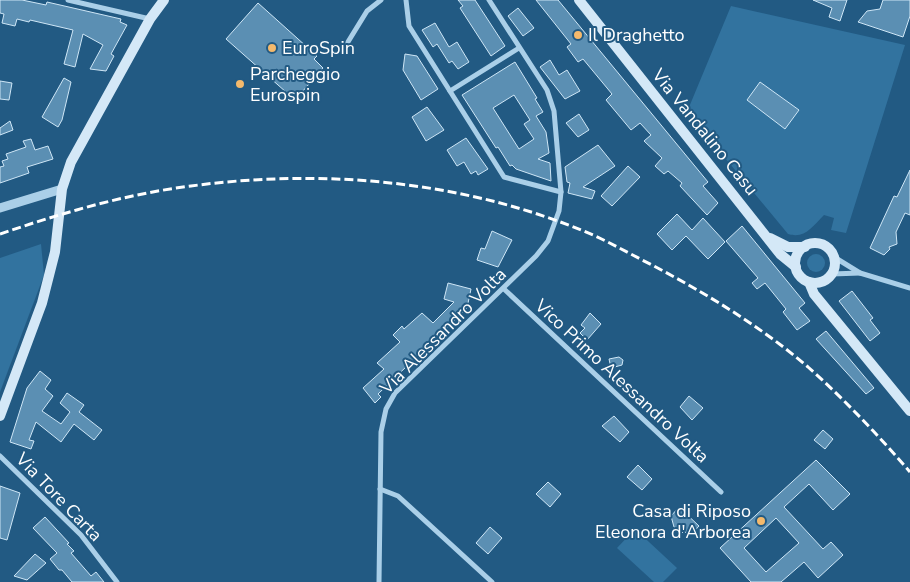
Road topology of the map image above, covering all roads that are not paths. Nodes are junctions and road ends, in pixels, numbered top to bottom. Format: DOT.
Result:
graph roads {
  1 [pos="68,0"];
  2 [pos="164,0"];
  3 [pos="381,0"];
  4 [pos="406,0"];
  5 [pos="488,0"];
  6 [pos="579,0"];
  7 [pos="150,20"];
  8 [pos="519,48"];
  9 [pos="343,50"];
  10 [pos="450,91"];
  11 [pos="62,189"];
  12 [pos="560,192"];
  13 [pos="0,208"];
  14 [pos="769,237"];
  15 [pos="805,247"];
  16 [pos="834,257"];
  17 [pos="796,267"];
  18 [pos="860,273"];
  19 [pos="832,274"];
  20 [pos="824,281"];
  21 [pos="809,282"];
  22 [pos="910,288"];
  23 [pos="504,289"];
  24 [pos="826,308"];
  25 [pos="910,411"];
  26 [pos="0,416"];
  27 [pos="0,456"];
  28 [pos="380,489"];
  29 [pos="722,492"];
  30 [pos="117,582"];
  31 [pos="379,582"];
  32 [pos="492,582"];
  1 -- 7 [label="street"];
  2 -- 7 [label="main road"];
  3 -- 9 [label="street"];
  4 -- 10 [label="street"];
  5 -- 8 [label="street, Via Alessandro Volta"];
  6 -- 14 [label="main road, Via Vandalino Casu"];
  7 -- 11 [label="main road"];
  8 -- 10 [label="street"];
  8 -- 12 [label="street, Via Alessandro Volta"];
  10 -- 12 [label="street"];
  11 -- 13 [label="street"];
  11 -- 26 [label="main road"];
  12 -- 23 [label="street, Via Alessandro Volta"];
  14 -- 15 [label="main road, Via Vandalino Casu"];
  14 -- 17 [label="main road, Via Vandalino Casu"];
  15 -- 16 [label="main road"];
  15 -- 17 [label="main road"];
  16 -- 18 [label="street"];
  16 -- 19 [label="main road"];
  17 -- 21 [label="main road"];
  18 -- 19 [label="street"];
  18 -- 22 [label="street"];
  19 -- 20 [label="main road"];
  20 -- 21 [label="main road"];
  20 -- 24 [label="main road"];
  21 -- 24 [label="main road"];
  23 -- 28 [label="street, Via Alessandro Volta"];
  23 -- 29 [label="street, Vico Primo Alessandro Volta"];
  24 -- 25 [label="main road"];
  27 -- 30 [label="street, Via Tore Carta"];
  28 -- 31 [label="street, Via Alessandro Volta"];
  28 -- 32 [label="street"];
}
